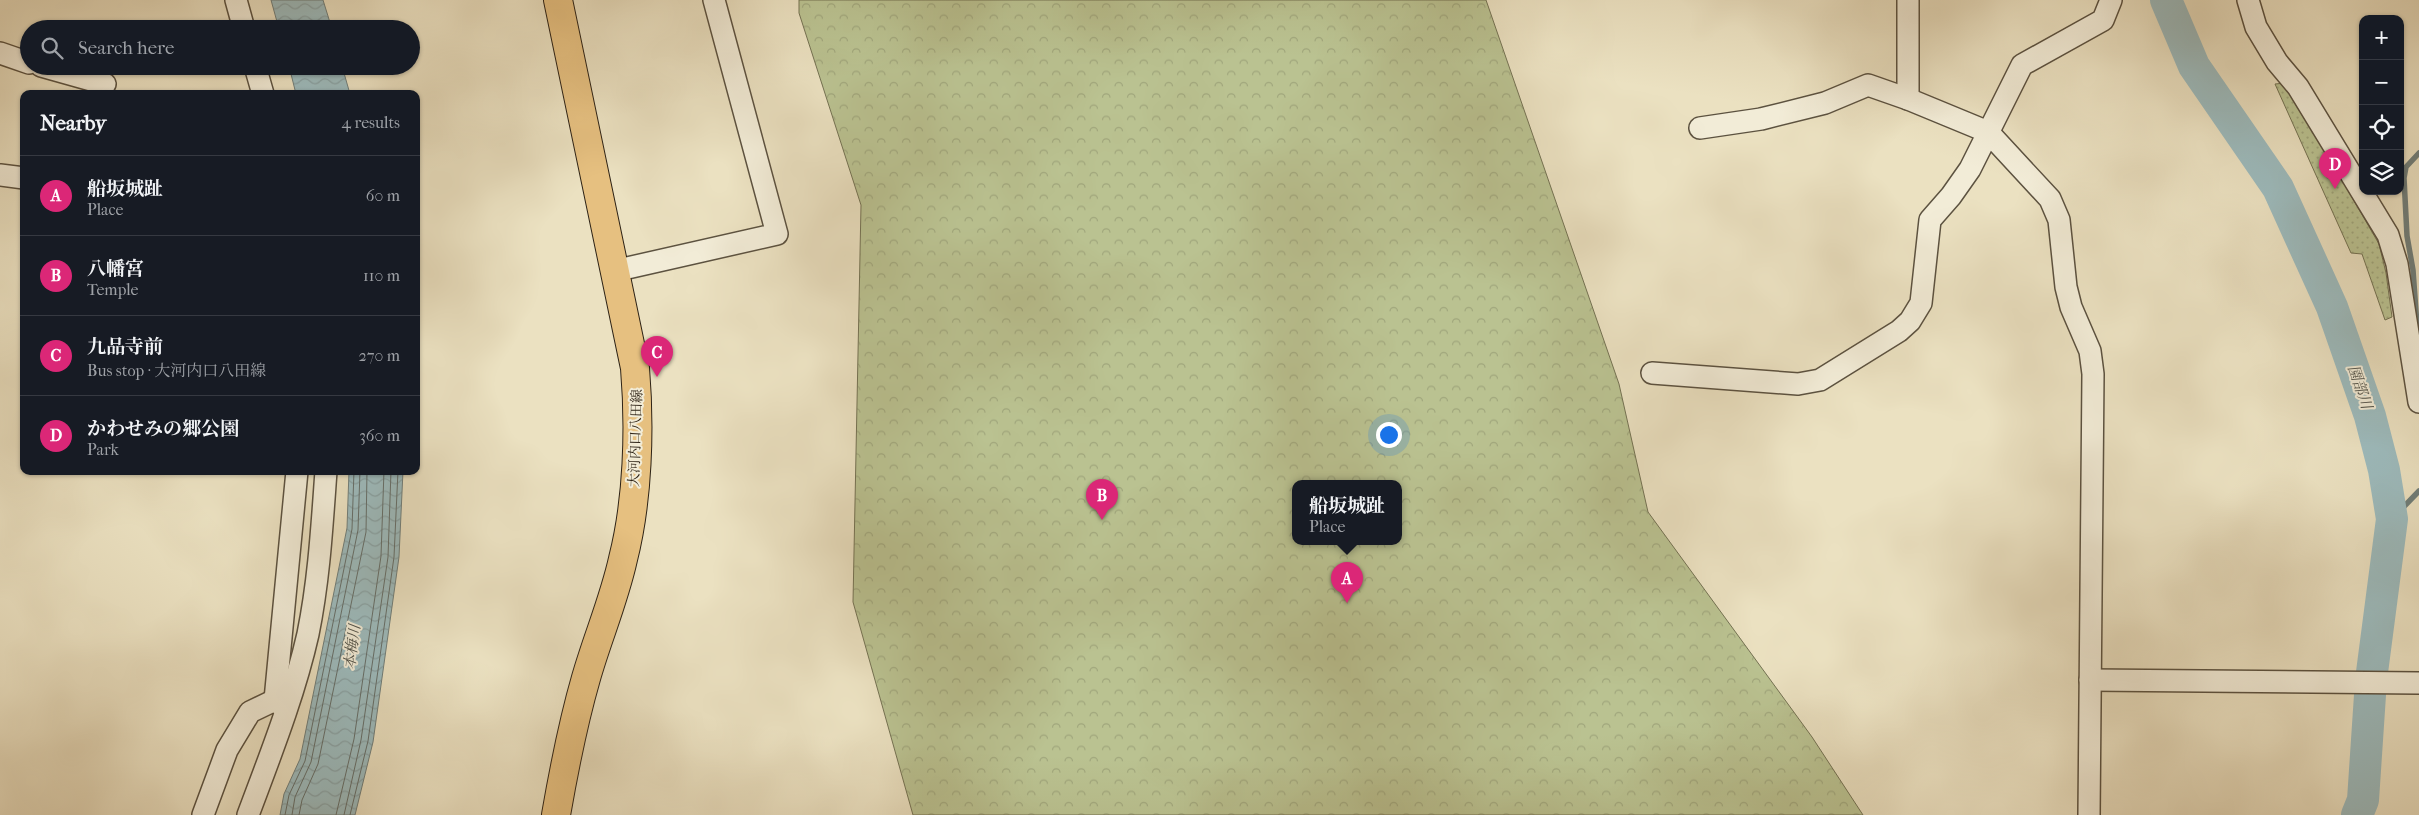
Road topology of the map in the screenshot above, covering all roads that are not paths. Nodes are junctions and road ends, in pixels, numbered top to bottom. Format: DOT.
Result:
graph roads {
  1 [pos="236,0"];
  2 [pos="558,0"];
  3 [pos="714,0"];
  4 [pos="1908,0"];
  5 [pos="2111,0"];
  6 [pos="2248,0"];
  7 [pos="242,20"];
  8 [pos="0,53"];
  9 [pos="20,60"];
  10 [pos="74,75"];
  11 [pos="258,75"];
  12 [pos="106,84"];
  13 [pos="262,90"];
  14 [pos="1908,99"];
  15 [pos="1700,128"];
  16 [pos="1988,132"];
  17 [pos="0,174"];
  18 [pos="20,177"];
  19 [pos="614,271"];
  20 [pos="1652,373"];
  21 [pos="2419,402"];
  22 [pos="298,475"];
  23 [pos="326,475"];
  24 [pos="2090,680"];
  25 [pos="2419,683"];
  26 [pos="280,704"];
  27 [pos="203,815"];
  28 [pos="248,815"];
  29 [pos="556,815"];
  30 [pos="2089,815"];
  1 -- 7 [label="street"];
  2 -- 19 [label="main road, 大河内口八田線"];
  3 -- 19 [label="street"];
  4 -- 14 [label="street"];
  5 -- 16 [label="street"];
  6 -- 21 [label="street"];
  8 -- 9 [label="street"];
  10 -- 12 [label="street"];
  11 -- 13 [label="street"];
  14 -- 15 [label="street"];
  14 -- 16 [label="street"];
  16 -- 20 [label="street"];
  16 -- 24 [label="street"];
  17 -- 18 [label="street"];
  19 -- 29 [label="main road, 大河内口八田線"];
  22 -- 26 [label="street"];
  23 -- 26 [label="street"];
  24 -- 25 [label="street"];
  24 -- 30 [label="street"];
  26 -- 27 [label="street"];
  26 -- 28 [label="street"];
}
